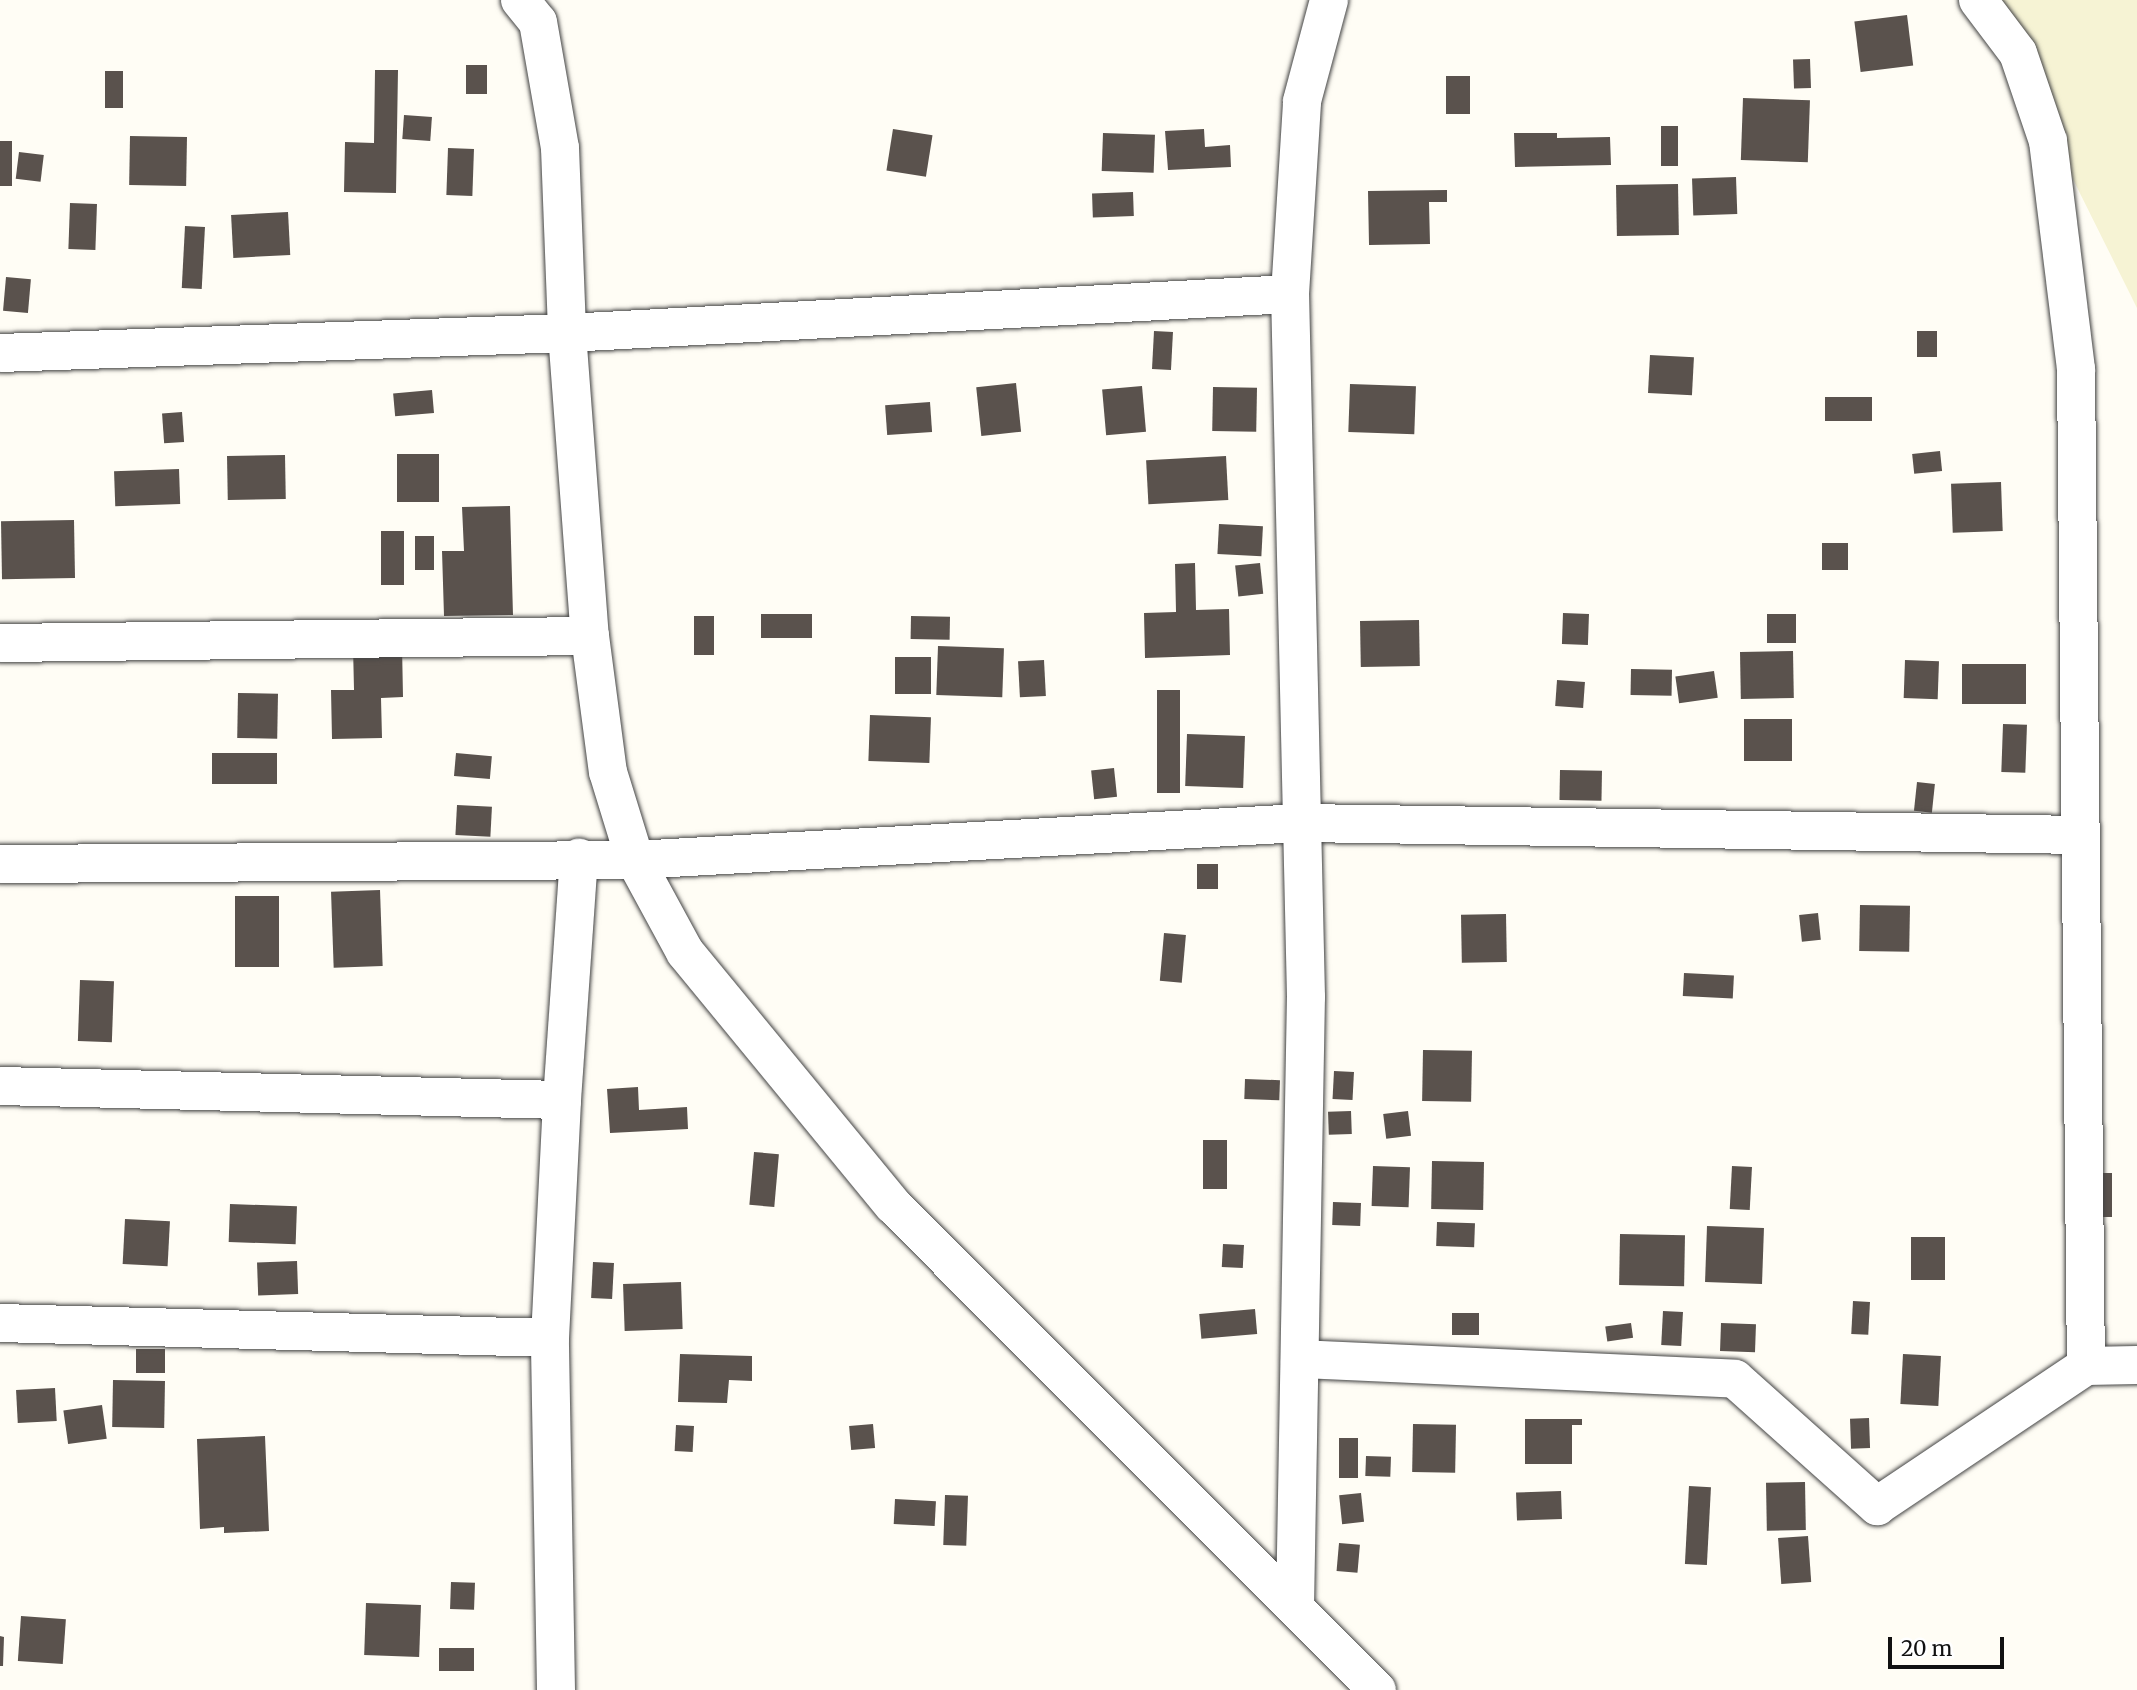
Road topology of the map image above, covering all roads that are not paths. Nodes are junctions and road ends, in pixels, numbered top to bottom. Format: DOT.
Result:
graph roads {
  1 [pos="520,0"];
  2 [pos="1329,0"];
  3 [pos="1978,0"];
  4 [pos="1290,294"];
  5 [pos="566,333"];
  6 [pos="0,353"];
  7 [pos="590,635"];
  8 [pos="0,643"];
  9 [pos="1302,823"];
  10 [pos="2081,835"];
  11 [pos="579,859"];
  12 [pos="635,860"];
  13 [pos="0,864"];
  14 [pos="0,1086"];
  15 [pos="562,1100"];
  16 [pos="0,1323"];
  17 [pos="550,1338"];
  18 [pos="1300,1359"];
  19 [pos="2137,1365"];
  20 [pos="2086,1366"];
  21 [pos="1295,1607"];
  22 [pos="556,1690"];
  23 [pos="1377,1690"];
  1 -- 5 [label="street"];
  2 -- 4 [label="street"];
  3 -- 10 [label="street"];
  4 -- 5 [label="street"];
  4 -- 9 [label="street"];
  5 -- 6 [label="street"];
  5 -- 7 [label="street"];
  7 -- 8 [label="street"];
  7 -- 12 [label="street"];
  9 -- 10 [label="street"];
  9 -- 12 [label="street"];
  9 -- 18 [label="street"];
  10 -- 20 [label="street"];
  11 -- 12 [label="street"];
  11 -- 13 [label="street"];
  11 -- 15 [label="street"];
  12 -- 21 [label="street"];
  14 -- 15 [label="street"];
  15 -- 17 [label="street"];
  16 -- 17 [label="street"];
  17 -- 22 [label="street"];
  18 -- 20 [label="street"];
  18 -- 21 [label="street"];
  19 -- 20 [label="street"];
  21 -- 23 [label="street"];
}
